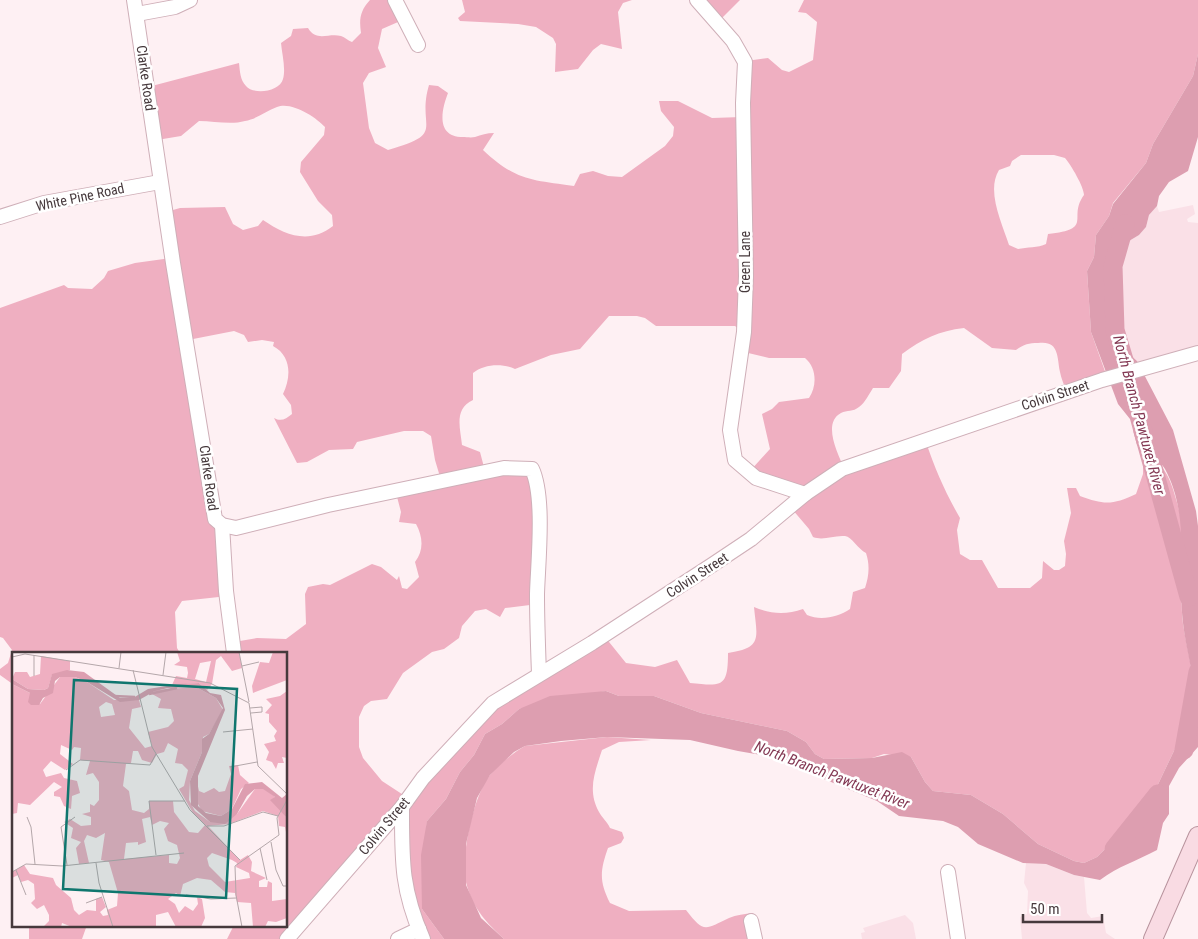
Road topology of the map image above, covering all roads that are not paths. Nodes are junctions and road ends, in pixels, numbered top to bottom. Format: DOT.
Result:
graph roads {
  1 [pos="134,0"];
  2 [pos="190,0"];
  3 [pos="395,0"];
  4 [pos="698,0"];
  5 [pos="137,14"];
  6 [pos="418,45"];
  7 [pos="160,182"];
  8 [pos="0,217"];
  9 [pos="1198,353"];
  10 [pos="805,494"];
  11 [pos="222,525"];
  12 [pos="234,652"];
  13 [pos="539,674"];
  14 [pos="402,807"];
  15 [pos="1198,836"];
  16 [pos="948,872"];
  17 [pos="751,921"];
  18 [pos="421,934"];
  19 [pos="288,939"];
  20 [pos="398,939"];
  21 [pos="755,939"];
  22 [pos="958,939"];
  23 [pos="1153,939"];
  1 -- 5 [label="street, Clarke Road"];
  2 -- 5 [label="street"];
  3 -- 6 [label="street"];
  4 -- 10 [label="street, Green Lane"];
  5 -- 7 [label="street, Clarke Road"];
  7 -- 8 [label="street, White Pine Road"];
  7 -- 11 [label="street, Clarke Road"];
  9 -- 10 [label="street, Colvin Street"];
  10 -- 13 [label="street, Colvin Street"];
  11 -- 12 [label="street"];
  11 -- 13 [label="street, Clarke Road"];
  13 -- 14 [label="street, Colvin Street"];
  14 -- 18 [label="street"];
  14 -- 19 [label="street, Colvin Street"];
  15 -- 23 [label="main road"];
  16 -- 22 [label="street"];
  17 -- 21 [label="street"];
  18 -- 20 [label="street"];
}
